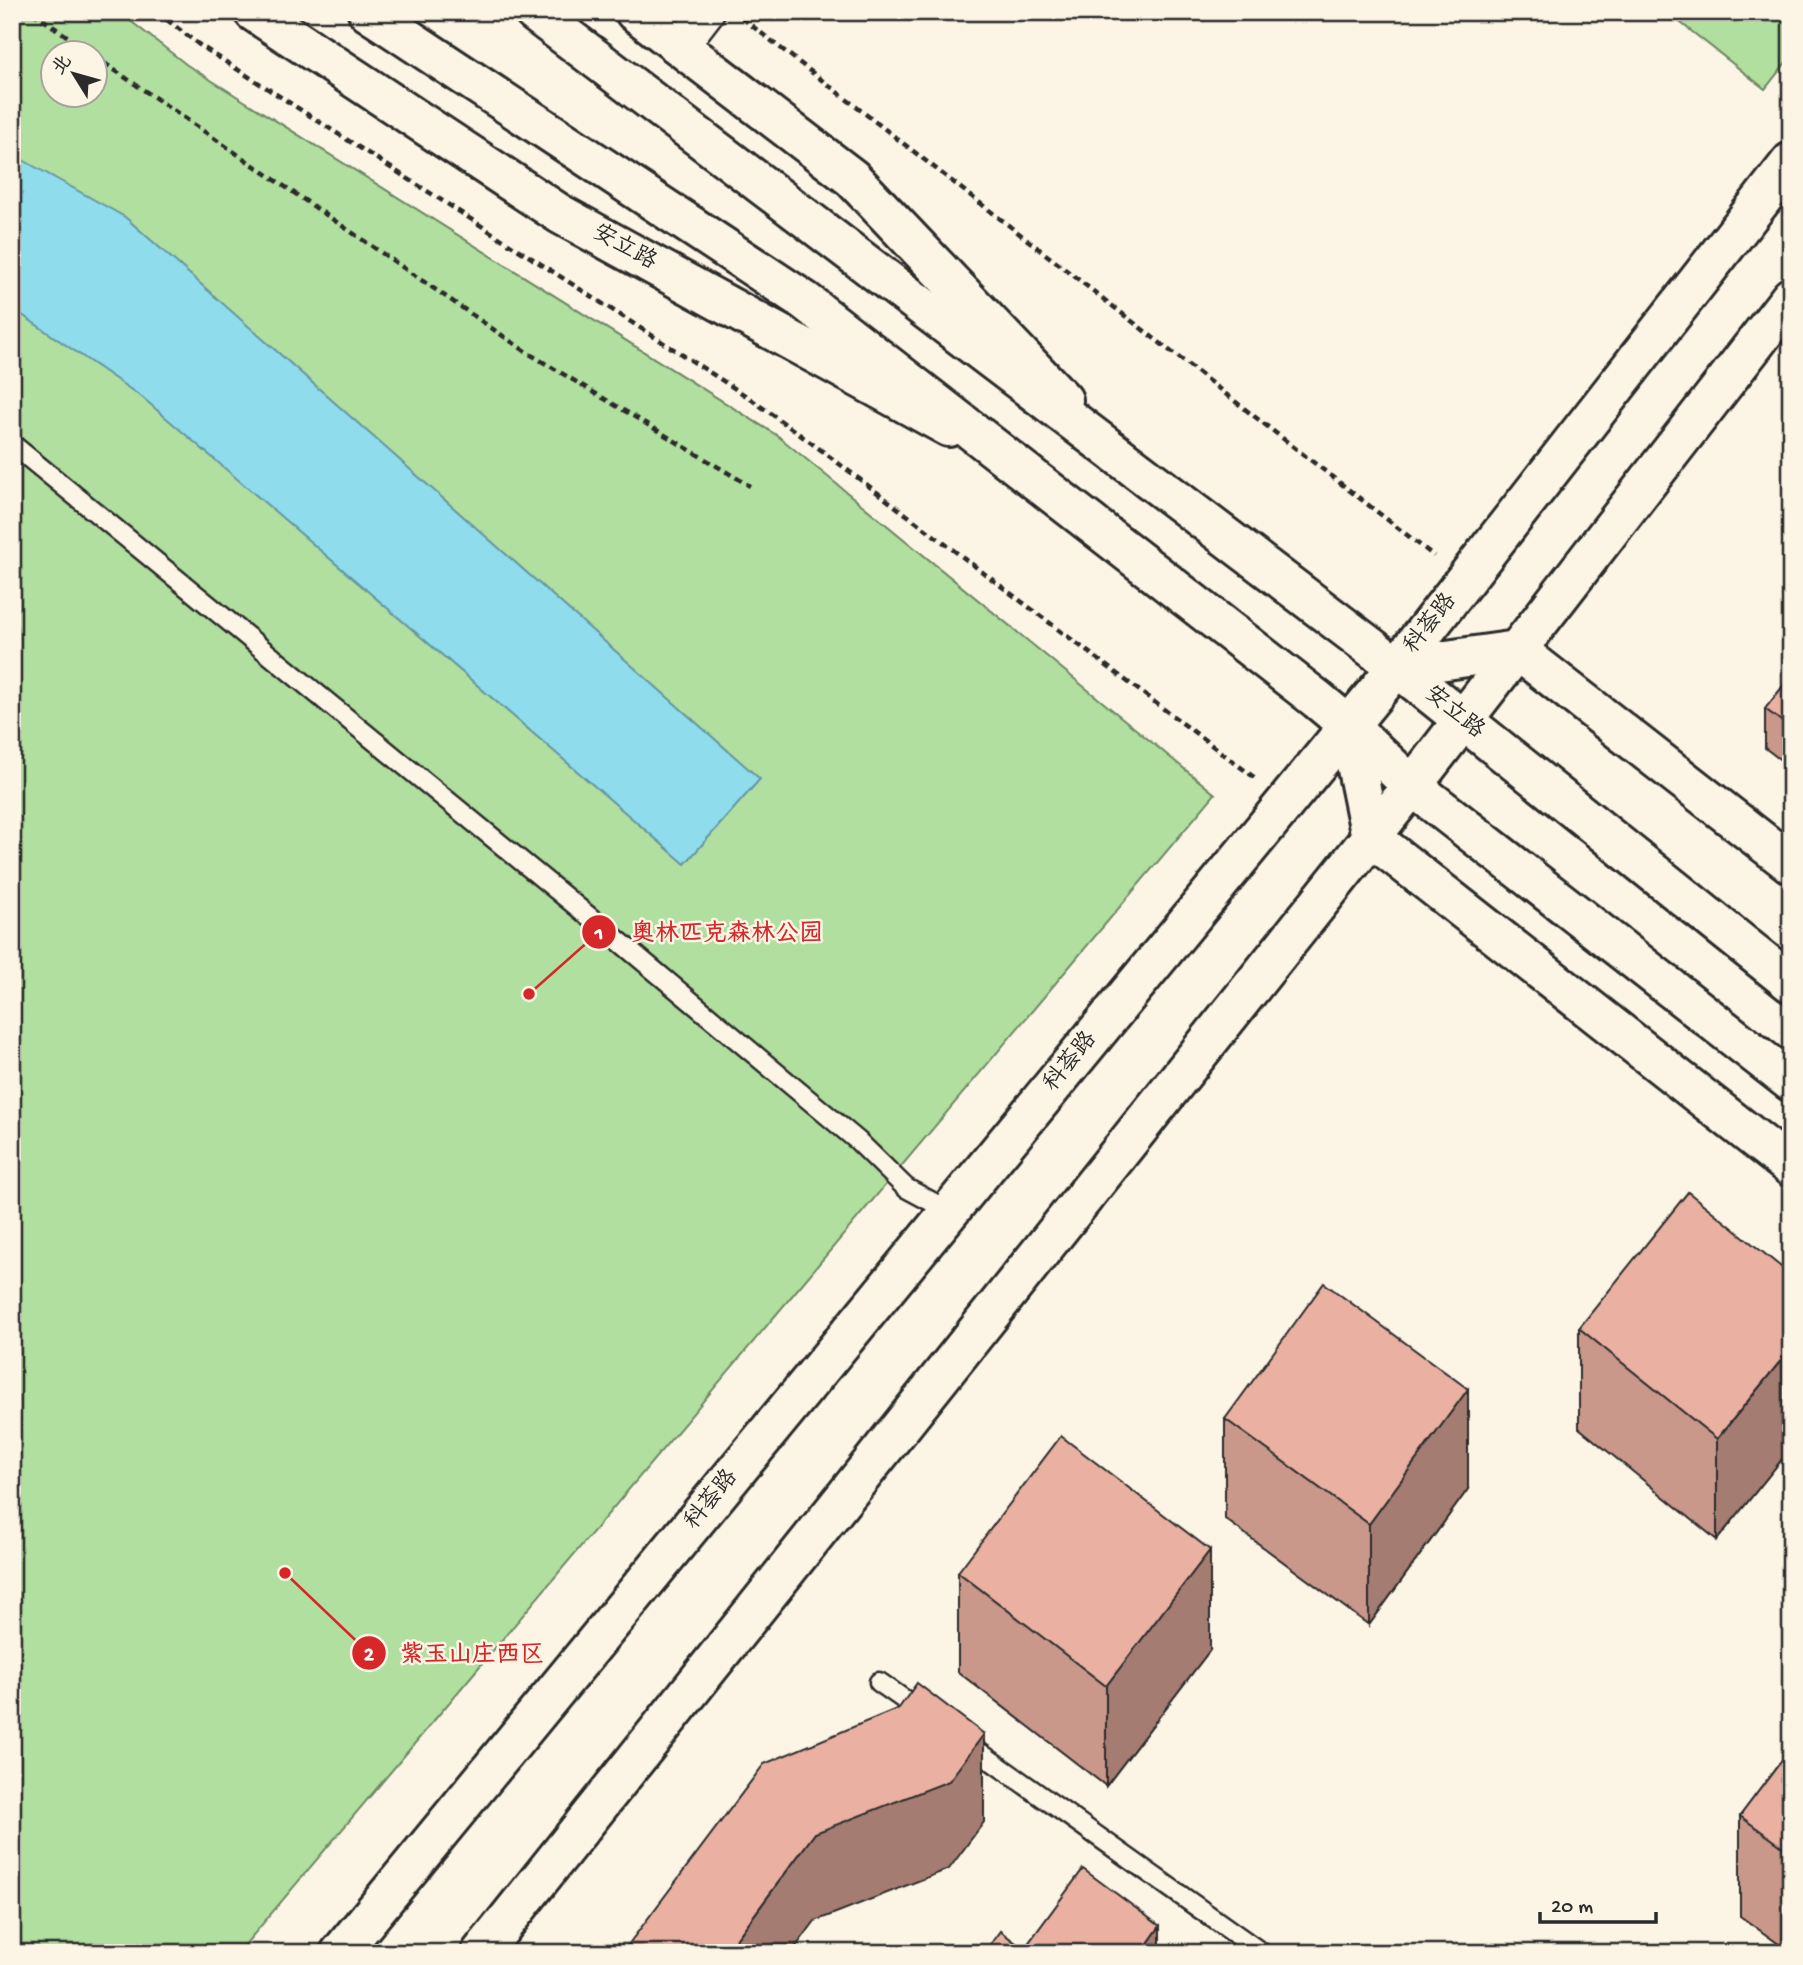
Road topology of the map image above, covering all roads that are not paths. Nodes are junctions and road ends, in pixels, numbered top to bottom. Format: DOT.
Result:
graph roads {
  1 [pos="254,12"];
  2 [pos="368,12"];
  3 [pos="534,12"];
  4 [pos="635,12"];
  5 [pos="707,12"];
  6 [pos="680,47"];
  7 [pos="1791,162"];
  8 [pos="1791,297"];
  9 [pos="12,444"];
  10 [pos="1111,450"];
  11 [pos="1008,459"];
  12 [pos="1517,650"];
  13 [pos="1397,667"];
  14 [pos="1463,721"];
  15 [pos="1348,724"];
  16 [pos="1412,786"];
  17 [pos="1371,836"];
  18 [pos="1791,864"];
  19 [pos="1791,983"];
  20 [pos="1791,1082"];
  21 [pos="1791,1167"];
  22 [pos="949,1211"];
  23 [pos="879,1682"];
  24 [pos="340,1953"];
  25 [pos="481,1953"];
  26 [pos="1262,1953"];
  1 -- 11 [label="main road, 安立路"];
  2 -- 11 [label="main road, 安立路"];
  3 -- 10 [label="main road, 安立路"];
  4 -- 6 [label="main road, 安立路"];
  5 -- 6 [label="street"];
  6 -- 10 [label="main road, 安立路"];
  7 -- 13 [label="main road, 科荟路"];
  8 -- 12 [label="main road"];
  9 -- 22 [label="lane"];
  10 -- 13 [label="main road, 安立路"];
  11 -- 15 [label="main road, 安立路"];
  12 -- 13 [label="main road"];
  12 -- 14 [label="main road"];
  12 -- 18 [label="main road"];
  13 -- 14 [label="main road, 安立路"];
  13 -- 15 [label="main road, 科荟路"];
  14 -- 16 [label="main road"];
  14 -- 19 [label="main road, 安立路"];
  15 -- 16 [label="main road, 安立路"];
  15 -- 17 [label="main road"];
  15 -- 22 [label="main road, 科荟路"];
  16 -- 17 [label="main road"];
  16 -- 20 [label="main road, 安立路"];
  17 -- 21 [label="main road"];
  17 -- 25 [label="main road"];
  22 -- 24 [label="main road, 科荟路"];
  23 -- 26 [label="lane"];
}
